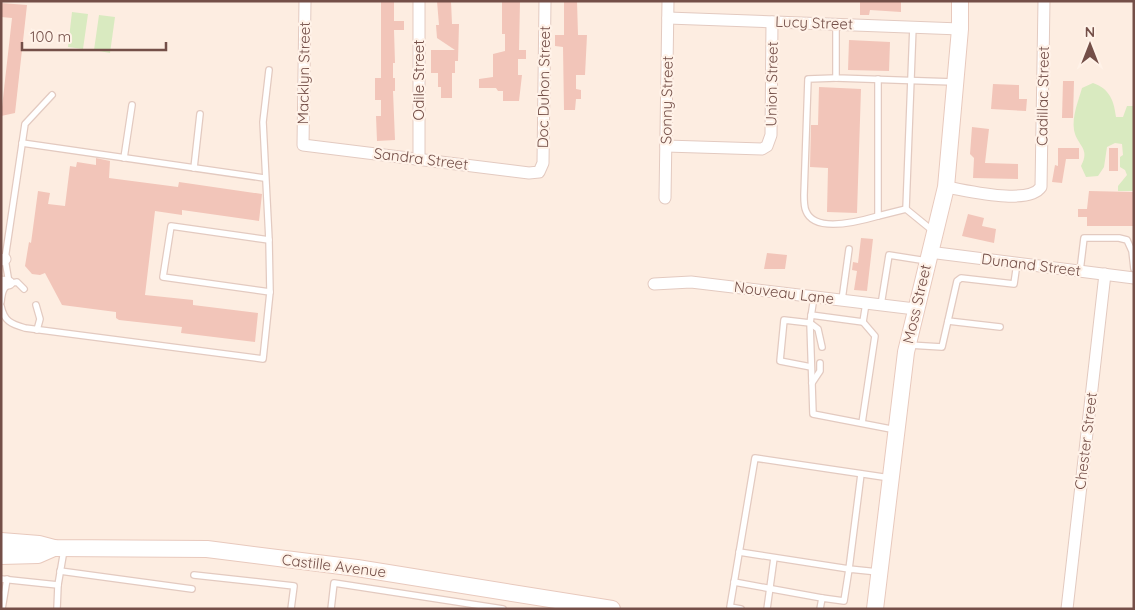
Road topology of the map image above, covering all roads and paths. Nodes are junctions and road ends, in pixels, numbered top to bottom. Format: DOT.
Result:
graph roads {
  1 [pos="305,1"];
  2 [pos="419,1"];
  3 [pos="545,1"];
  4 [pos="668,1"];
  5 [pos="960,1"];
  6 [pos="1044,1"];
  7 [pos="668,18"];
  8 [pos="772,22"];
  9 [pos="836,24"];
  10 [pos="913,26"];
  11 [pos="960,29"];
  12 [pos="269,70"];
  13 [pos="836,78"];
  14 [pos="878,80"];
  15 [pos="911,80"];
  16 [pos="955,82"];
  17 [pos="52,95"];
  18 [pos="132,105"];
  19 [pos="200,114"];
  20 [pos="22,143"];
  21 [pos="303,145"];
  22 [pos="666,146"];
  23 [pos="124,158"];
  24 [pos="419,159"];
  25 [pos="194,168"];
  26 [pos="539,172"];
  27 [pos="264,178"];
  28 [pos="946,188"];
  29 [pos="666,198"];
  30 [pos="906,209"];
  31 [pos="878,216"];
  32 [pos="934,232"];
  33 [pos="269,240"];
  34 [pos="849,249"];
  35 [pos="928,256"];
  36 [pos="3,260"];
  37 [pos="1017,263"];
  38 [pos="1134,268"];
  39 [pos="1080,271"];
  40 [pos="1106,274"];
  41 [pos="1134,278"];
  42 [pos="5,282"];
  43 [pos="654,284"];
  44 [pos="24,289"];
  45 [pos="270,292"];
  46 [pos="814,297"];
  47 [pos="842,300"];
  48 [pos="1,302"];
  49 [pos="866,303"];
  50 [pos="36,305"];
  51 [pos="881,305"];
  52 [pos="1,306"];
  53 [pos="915,309"];
  54 [pos="811,315"];
  55 [pos="948,321"];
  56 [pos="863,322"];
  57 [pos="810,323"];
  58 [pos="1000,327"];
  59 [pos="37,330"];
  60 [pos="907,345"];
  61 [pos="822,347"];
  62 [pos="820,363"];
  63 [pos="811,367"];
  64 [pos="812,383"];
  65 [pos="862,423"];
  66 [pos="896,430"];
  67 [pos="861,474"];
  68 [pos="890,478"];
  69 [pos="1,541"];
  70 [pos="60,548"];
  71 [pos="739,552"];
  72 [pos="1,556"];
  73 [pos="774,558"];
  74 [pos="849,568"];
  75 [pos="60,571"];
  76 [pos="879,572"];
  77 [pos="194,575"];
  78 [pos="4,579"];
  79 [pos="734,582"];
  80 [pos="58,586"];
  81 [pos="192,589"];
  82 [pos="770,589"];
  83 [pos="3,596"];
  84 [pos="822,598"];
  85 [pos="557,604"];
  86 [pos="2,609"];
  87 [pos="57,609"];
  88 [pos="291,609"];
  89 [pos="331,609"];
  90 [pos="503,609"];
  91 [pos="612,609"];
  92 [pos="741,609"];
  93 [pos="767,609"];
  94 [pos="820,609"];
  95 [pos="874,609"];
  96 [pos="1067,609"];
  1 -- 21 [label="street, Macklyn Street"];
  2 -- 24 [label="street, Odile Street"];
  3 -- 26 [label="street, Doc Duhon Street"];
  4 -- 7 [label="street, Sonny Street"];
  5 -- 11 [label="street, Moss Street"];
  6 -- 28 [label="street, Cadillac Street"];
  7 -- 8 [label="street, Lucy Street"];
  7 -- 22 [label="street, Sonny Street"];
  8 -- 9 [label="street, Lucy Street"];
  8 -- 22 [label="street, Union Street"];
  9 -- 10 [label="street, Lucy Street"];
  9 -- 13 [label="lane"];
  10 -- 11 [label="street, Lucy Street"];
  10 -- 15 [label="lane"];
  11 -- 16 [label="street, Moss Street"];
  12 -- 27 [label="lane"];
  13 -- 14 [label="lane"];
  13 -- 31 [label="lane"];
  14 -- 15 [label="lane"];
  14 -- 31 [label="lane"];
  15 -- 16 [label="lane"];
  15 -- 30 [label="lane"];
  16 -- 28 [label="street, Moss Street"];
  17 -- 20 [label="lane"];
  18 -- 23 [label="lane"];
  19 -- 25 [label="lane"];
  20 -- 23 [label="lane"];
  20 -- 36 [label="lane"];
  21 -- 24 [label="street, Sandra Street"];
  22 -- 29 [label="street, Sonny Street"];
  23 -- 25 [label="lane"];
  24 -- 26 [label="street, Sandra Street"];
  25 -- 27 [label="lane"];
  27 -- 33 [label="lane"];
  28 -- 32 [label="street, Moss Street"];
  30 -- 31 [label="lane"];
  30 -- 32 [label="lane"];
  32 -- 35 [label="street, Moss Street"];
  33 -- 45 [label="lane"];
  33 -- 45 [label="lane"];
  34 -- 47 [label="lane"];
  35 -- 37 [label="street, Dunand Street"];
  35 -- 51 [label="lane"];
  35 -- 53 [label="street, Moss Street"];
  36 -- 42 [label="lane"];
  37 -- 39 [label="street, Dunand Street"];
  37 -- 55 [label="lane"];
  38 -- 39 [label="lane"];
  39 -- 40 [label="street, Dunand Street"];
  40 -- 41 [label="street, Dunand Street"];
  40 -- 96 [label="street, Chester Street"];
  42 -- 44 [label="lane"];
  42 -- 48 [label="lane"];
  43 -- 46 [label="street, Nouveau Lane"];
  45 -- 59 [label="lane"];
  46 -- 47 [label="street, Nouveau Lane"];
  46 -- 54 [label="lane"];
  47 -- 49 [label="street, Nouveau Lane"];
  49 -- 51 [label="street, Nouveau Lane"];
  49 -- 56 [label="lane"];
  50 -- 59 [label="lane"];
  51 -- 53 [label="street, Nouveau Lane"];
  52 -- 59 [label="lane"];
  53 -- 60 [label="street, Moss Street"];
  54 -- 56 [label="lane"];
  54 -- 57 [label="lane"];
  55 -- 58 [label="lane"];
  55 -- 60 [label="lane"];
  56 -- 65 [label="lane"];
  57 -- 61 [label="lane"];
  57 -- 63 [label="lane"];
  57 -- 63 [label="lane"];
  60 -- 66 [label="street, Moss Street"];
  62 -- 64 [label="lane"];
  63 -- 64 [label="lane"];
  64 -- 65 [label="lane"];
  65 -- 66 [label="lane"];
  66 -- 68 [label="street, Moss Street"];
  67 -- 68 [label="lane"];
  67 -- 71 [label="lane"];
  67 -- 74 [label="lane"];
  68 -- 76 [label="street, Moss Street"];
  69 -- 70 [label="street, Castille Avenue"];
  70 -- 72 [label="street, Castille Avenue"];
  70 -- 75 [label="lane"];
  70 -- 85 [label="street, Castille Avenue"];
  71 -- 73 [label="lane"];
  71 -- 79 [label="lane"];
  73 -- 74 [label="lane"];
  73 -- 82 [label="lane"];
  74 -- 76 [label="lane"];
  74 -- 84 [label="lane"];
  75 -- 80 [label="lane"];
  75 -- 81 [label="lane"];
  76 -- 95 [label="street, Moss Street"];
  77 -- 88 [label="lane"];
  78 -- 80 [label="lane"];
  78 -- 83 [label="lane"];
  79 -- 82 [label="lane"];
  79 -- 92 [label="lane"];
  80 -- 87 [label="lane"];
  82 -- 84 [label="lane"];
  82 -- 93 [label="lane"];
  83 -- 86 [label="lane"];
  84 -- 94 [label="lane"];
  85 -- 91 [label="street, Castille Avenue"];
  89 -- 90 [label="lane"];
}
